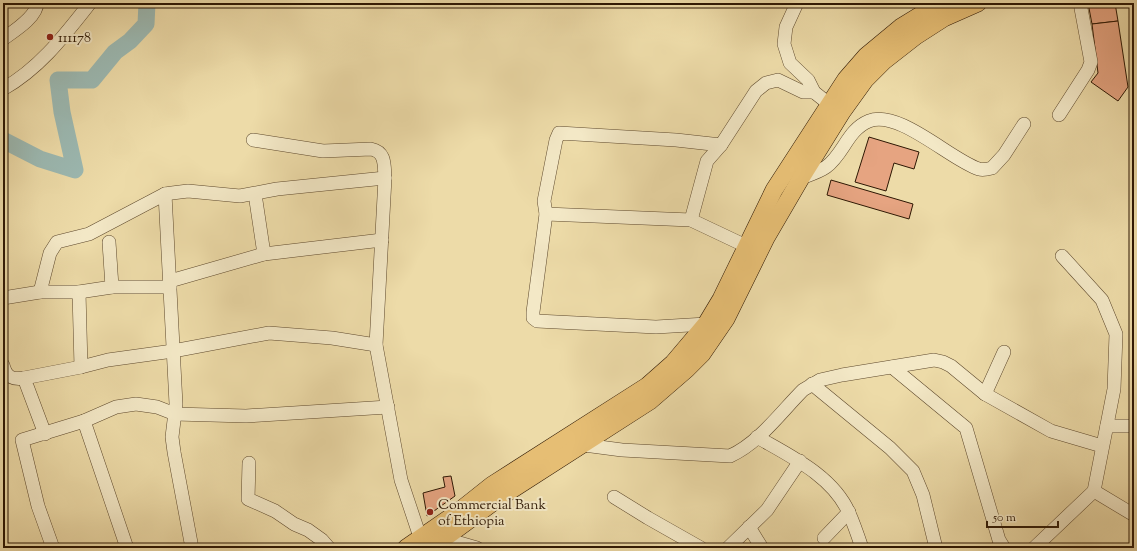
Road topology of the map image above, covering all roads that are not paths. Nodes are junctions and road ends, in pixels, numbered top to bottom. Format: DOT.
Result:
graph roads {
  1 [pos="37,3"];
  2 [pos="90,3"];
  3 [pos="797,3"];
  4 [pos="940,3"];
  5 [pos="978,3"];
  6 [pos="1080,3"];
  7 [pos="3,39"];
  8 [pos="3,88"];
  9 [pos="814,92"];
  10 [pos="829,104"];
  11 [pos="1059,115"];
  12 [pos="1024,124"];
  13 [pos="253,140"];
  14 [pos="721,146"];
  15 [pos="385,178"];
  16 [pos="801,178"];
  17 [pos="165,194"];
  18 [pos="256,194"];
  19 [pos="546,214"];
  20 [pos="691,220"];
  21 [pos="382,240"];
  22 [pos="109,242"];
  23 [pos="746,246"];
  24 [pos="264,254"];
  25 [pos="1062,256"];
  26 [pos="170,284"];
  27 [pos="112,287"];
  28 [pos="40,292"];
  29 [pos="79,292"];
  30 [pos="3,298"];
  31 [pos="706,324"];
  32 [pos="376,345"];
  33 [pos="173,351"];
  34 [pos="1004,352"];
  35 [pos="3,365"];
  36 [pos="81,367"];
  37 [pos="892,367"];
  38 [pos="24,378"];
  39 [pos="812,384"];
  40 [pos="985,394"];
  41 [pos="388,407"];
  42 [pos="175,414"];
  43 [pos="84,421"];
  44 [pos="1107,426"];
  45 [pos="1134,426"];
  46 [pos="45,434"];
  47 [pos="758,437"];
  48 [pos="579,439"];
  49 [pos="1102,446"];
  50 [pos="800,462"];
  51 [pos="249,463"];
  52 [pos="1094,492"];
  53 [pos="614,497"];
  54 [pos="849,512"];
  55 [pos="1134,515"];
  56 [pos="749,527"];
  57 [pos="824,538"];
  58 [pos="438,543"];
  59 [pos="54,548"];
  60 [pos="127,548"];
  61 [pos="192,548"];
  62 [pos="329,548"];
  63 [pos="406,548"];
  64 [pos="477,548"];
  65 [pos="701,548"];
  66 [pos="728,548"];
  67 [pos="762,548"];
  68 [pos="862,548"];
  69 [pos="936,548"];
  70 [pos="1004,548"];
  71 [pos="1034,548"];
  1 -- 7 [label="street"];
  2 -- 8 [label="street"];
  3 -- 9 [label="street"];
  4 -- 10 [label="main road"];
  5 -- 16 [label="main road"];
  6 -- 11 [label="street"];
  9 -- 10 [label="street"];
  9 -- 14 [label="street"];
  10 -- 23 [label="main road"];
  12 -- 16 [label="street"];
  13 -- 15 [label="street"];
  14 -- 19 [label="street"];
  14 -- 20 [label="street"];
  15 -- 18 [label="street"];
  15 -- 21 [label="street"];
  16 -- 48 [label="main road"];
  17 -- 18 [label="street"];
  17 -- 26 [label="street"];
  17 -- 28 [label="street"];
  18 -- 24 [label="street"];
  19 -- 20 [label="street"];
  19 -- 31 [label="street"];
  20 -- 23 [label="street"];
  21 -- 24 [label="street"];
  21 -- 32 [label="street"];
  22 -- 27 [label="street"];
  23 -- 31 [label="main road"];
  24 -- 26 [label="street"];
  25 -- 44 [label="street"];
  26 -- 27 [label="street"];
  26 -- 33 [label="street"];
  27 -- 29 [label="street"];
  28 -- 29 [label="street"];
  28 -- 30 [label="street"];
  29 -- 36 [label="street"];
  31 -- 48 [label="main road"];
  32 -- 33 [label="street"];
  32 -- 41 [label="street"];
  33 -- 36 [label="street"];
  33 -- 42 [label="street"];
  34 -- 40 [label="street"];
  35 -- 38 [label="street"];
  36 -- 38 [label="street"];
  37 -- 39 [label="street"];
  37 -- 40 [label="street"];
  37 -- 70 [label="street"];
  38 -- 46 [label="street"];
  39 -- 47 [label="street"];
  39 -- 69 [label="street"];
  40 -- 49 [label="street"];
  41 -- 42 [label="street"];
  41 -- 58 [label="street"];
  42 -- 43 [label="street"];
  42 -- 61 [label="street"];
  43 -- 46 [label="street"];
  43 -- 60 [label="street"];
  44 -- 45 [label="street"];
  44 -- 49 [label="street"];
  46 -- 59 [label="street"];
  47 -- 48 [label="street"];
  47 -- 50 [label="street"];
  48 -- 58 [label="main road"];
  48 -- 58 [label="main road"];
  49 -- 52 [label="street"];
  50 -- 54 [label="street"];
  50 -- 56 [label="street"];
  51 -- 62 [label="street"];
  52 -- 55 [label="street"];
  52 -- 71 [label="street"];
  53 -- 65 [label="street"];
  54 -- 57 [label="street"];
  54 -- 68 [label="street"];
  56 -- 66 [label="street"];
  56 -- 67 [label="street"];
  58 -- 63 [label="main road"];
  58 -- 64 [label="street"];
}
